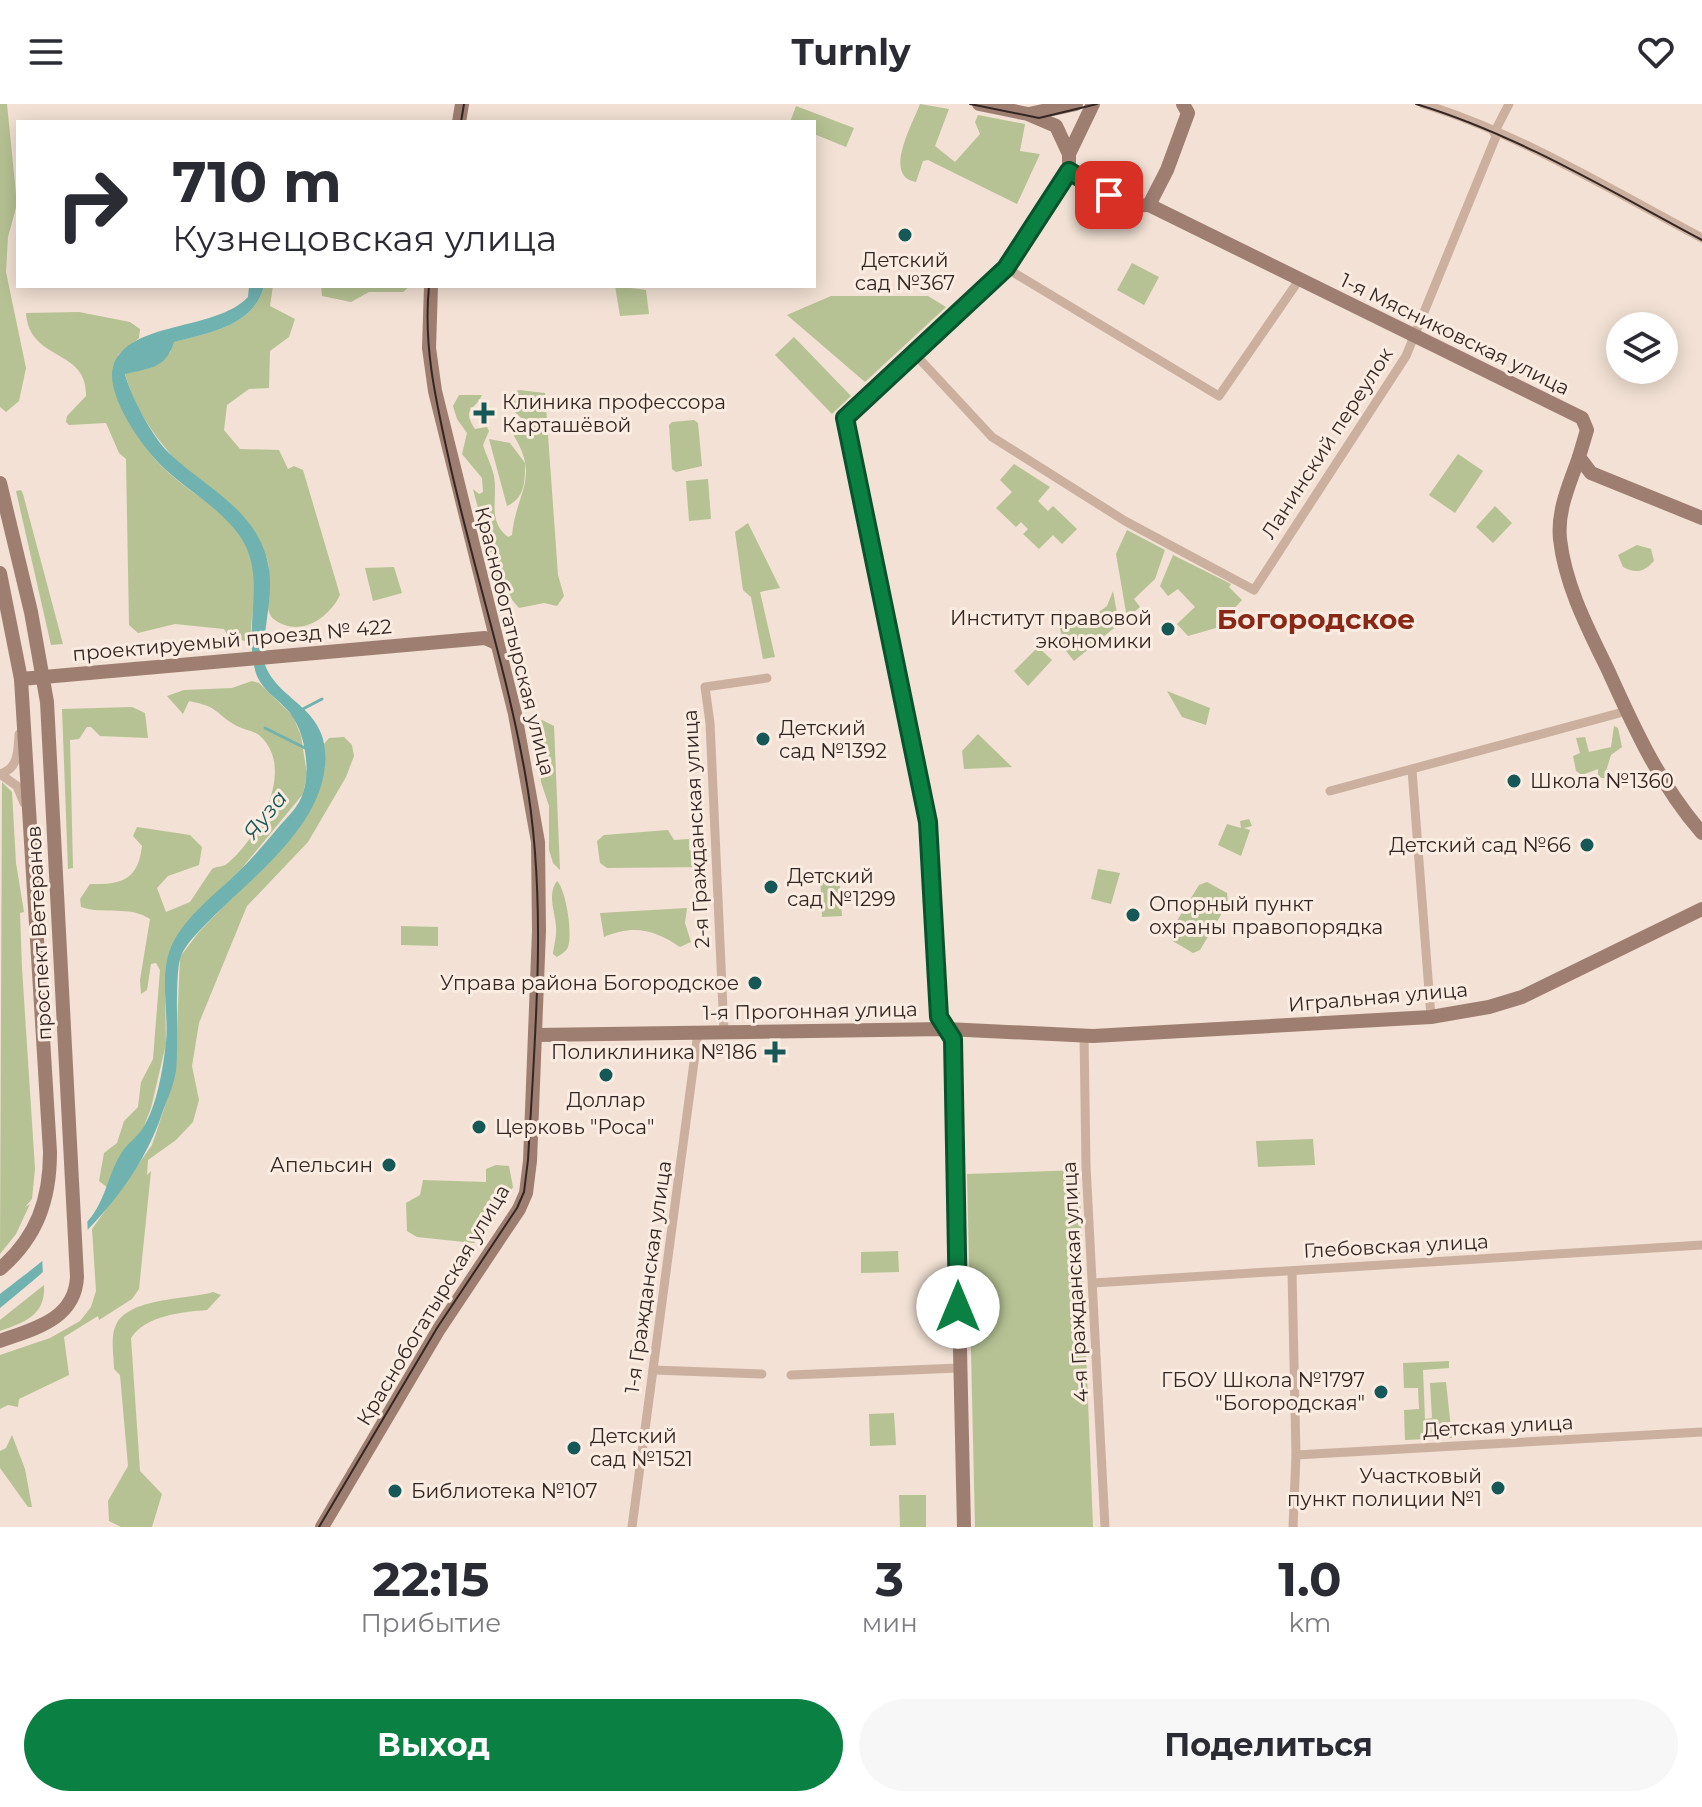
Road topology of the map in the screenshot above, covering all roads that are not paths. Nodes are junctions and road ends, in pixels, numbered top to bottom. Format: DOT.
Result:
graph roads {
  1 [pos="979,104"];
  2 [pos="1076,104"];
  3 [pos="1093,104"];
  4 [pos="1423,104"];
  5 [pos="1509,104"];
  6 [pos="1188,107"];
  7 [pos="1028,114"];
  8 [pos="1496,134"];
  9 [pos="1069,154"];
  10 [pos="1069,171"];
  11 [pos="1149,205"];
  12 [pos="1702,238"];
  13 [pos="1006,268"];
  14 [pos="1299,280"];
  15 [pos="431,288"];
  16 [pos="1414,336"];
  17 [pos="913,352"];
  18 [pos="1579,457"];
  19 [pos="0,483"];
  20 [pos="1702,518"];
  21 [pos="0,573"];
  22 [pos="488,614"];
  23 [pos="447,641"];
  24 [pos="496,643"];
  25 [pos="44,677"];
  26 [pos="767,678"];
  27 [pos="21,682"];
  28 [pos="1627,711"];
  29 [pos="1412,770"];
  30 [pos="0,774"];
  31 [pos="1330,791"];
  32 [pos="30,819"];
  33 [pos="1702,833"];
  34 [pos="1702,909"];
  35 [pos="1431,1017"];
  36 [pos="946,1029"];
  37 [pos="724,1031"];
  38 [pos="698,1032"];
  39 [pos="536,1035"];
  40 [pos="1084,1035"];
  41 [pos="1702,1245"];
  42 [pos="0,1269"];
  43 [pos="1292,1271"];
  44 [pos="1093,1283"];
  45 [pos="0,1341"];
  46 [pos="959,1368"];
  47 [pos="653,1370"];
  48 [pos="762,1374"];
  49 [pos="791,1375"];
  50 [pos="1702,1432"];
  51 [pos="1296,1455"];
  52 [pos="322,1527"];
  53 [pos="632,1527"];
  54 [pos="964,1527"];
  55 [pos="1105,1527"];
  56 [pos="1293,1527"];
  1 -- 7 [label="street"];
  2 -- 7 [label="street"];
  3 -- 9 [label="street"];
  4 -- 8 [label="street"];
  5 -- 8 [label="street, Ланинский переулок"];
  6 -- 11 [label="street"];
  7 -- 9 [label="street"];
  8 -- 12 [label="street"];
  8 -- 16 [label="street, Ланинский переулок"];
  9 -- 10 [label="street"];
  10 -- 11 [label="street, 1-я Мясниковская улица"];
  10 -- 13 [label="street"];
  11 -- 14 [label="street, 1-я Мясниковская улица"];
  13 -- 14 [label="street"];
  13 -- 17 [label="street"];
  14 -- 16 [label="street, 1-я Мясниковская улица"];
  15 -- 22 [label="street, Краснобогатырская улица"];
  16 -- 17 [label="street, Ланинский переулок"];
  16 -- 18 [label="street, 1-я Мясниковская улица"];
  17 -- 36 [label="street"];
  18 -- 20 [label="street"];
  18 -- 28 [label="street"];
  19 -- 25 [label="street, проспект Ветеранов"];
  21 -- 27 [label="street, проспект Ветеранов"];
  22 -- 23 [label="street, проектируемый проезд № 422"];
  22 -- 24 [label="street, Краснобогатырская улица"];
  23 -- 24 [label="street, проектируемый проезд № 422"];
  23 -- 25 [label="street, проектируемый проезд № 422"];
  24 -- 39 [label="street, Краснобогатырская улица"];
  25 -- 27 [label="street, проектируемый проезд № 422"];
  25 -- 45 [label="street, проспект Ветеранов"];
  26 -- 37 [label="street, 2-я Гражданская улица"];
  27 -- 30 [label="street"];
  27 -- 32 [label="street, проспект Ветеранов"];
  28 -- 29 [label="street"];
  28 -- 33 [label="street"];
  29 -- 31 [label="street"];
  29 -- 35 [label="street"];
  30 -- 32 [label="street"];
  32 -- 42 [label="street, проспект Ветеранов"];
  34 -- 35 [label="street, Игральная улица"];
  35 -- 40 [label="street, Игральная улица"];
  36 -- 37 [label="street, 1-я Прогонная улица"];
  36 -- 40 [label="street, 1-я Прогонная улица"];
  36 -- 46 [label="street"];
  37 -- 38 [label="street, 1-я Прогонная улица"];
  38 -- 39 [label="street, 1-я Прогонная улица"];
  38 -- 47 [label="street, 1-я Гражданская улица"];
  39 -- 52 [label="street, Краснобогатырская улица"];
  40 -- 44 [label="street, 4-я Гражданская улица"];
  41 -- 43 [label="street, Глебовская улица"];
  43 -- 44 [label="street, Глебовская улица"];
  43 -- 51 [label="street"];
  44 -- 55 [label="street, 4-я Гражданская улица"];
  46 -- 49 [label="street"];
  46 -- 54 [label="street"];
  47 -- 48 [label="street"];
  47 -- 53 [label="street, 1-я Гражданская улица"];
  50 -- 51 [label="street, Детская улица"];
  51 -- 56 [label="street"];
}
